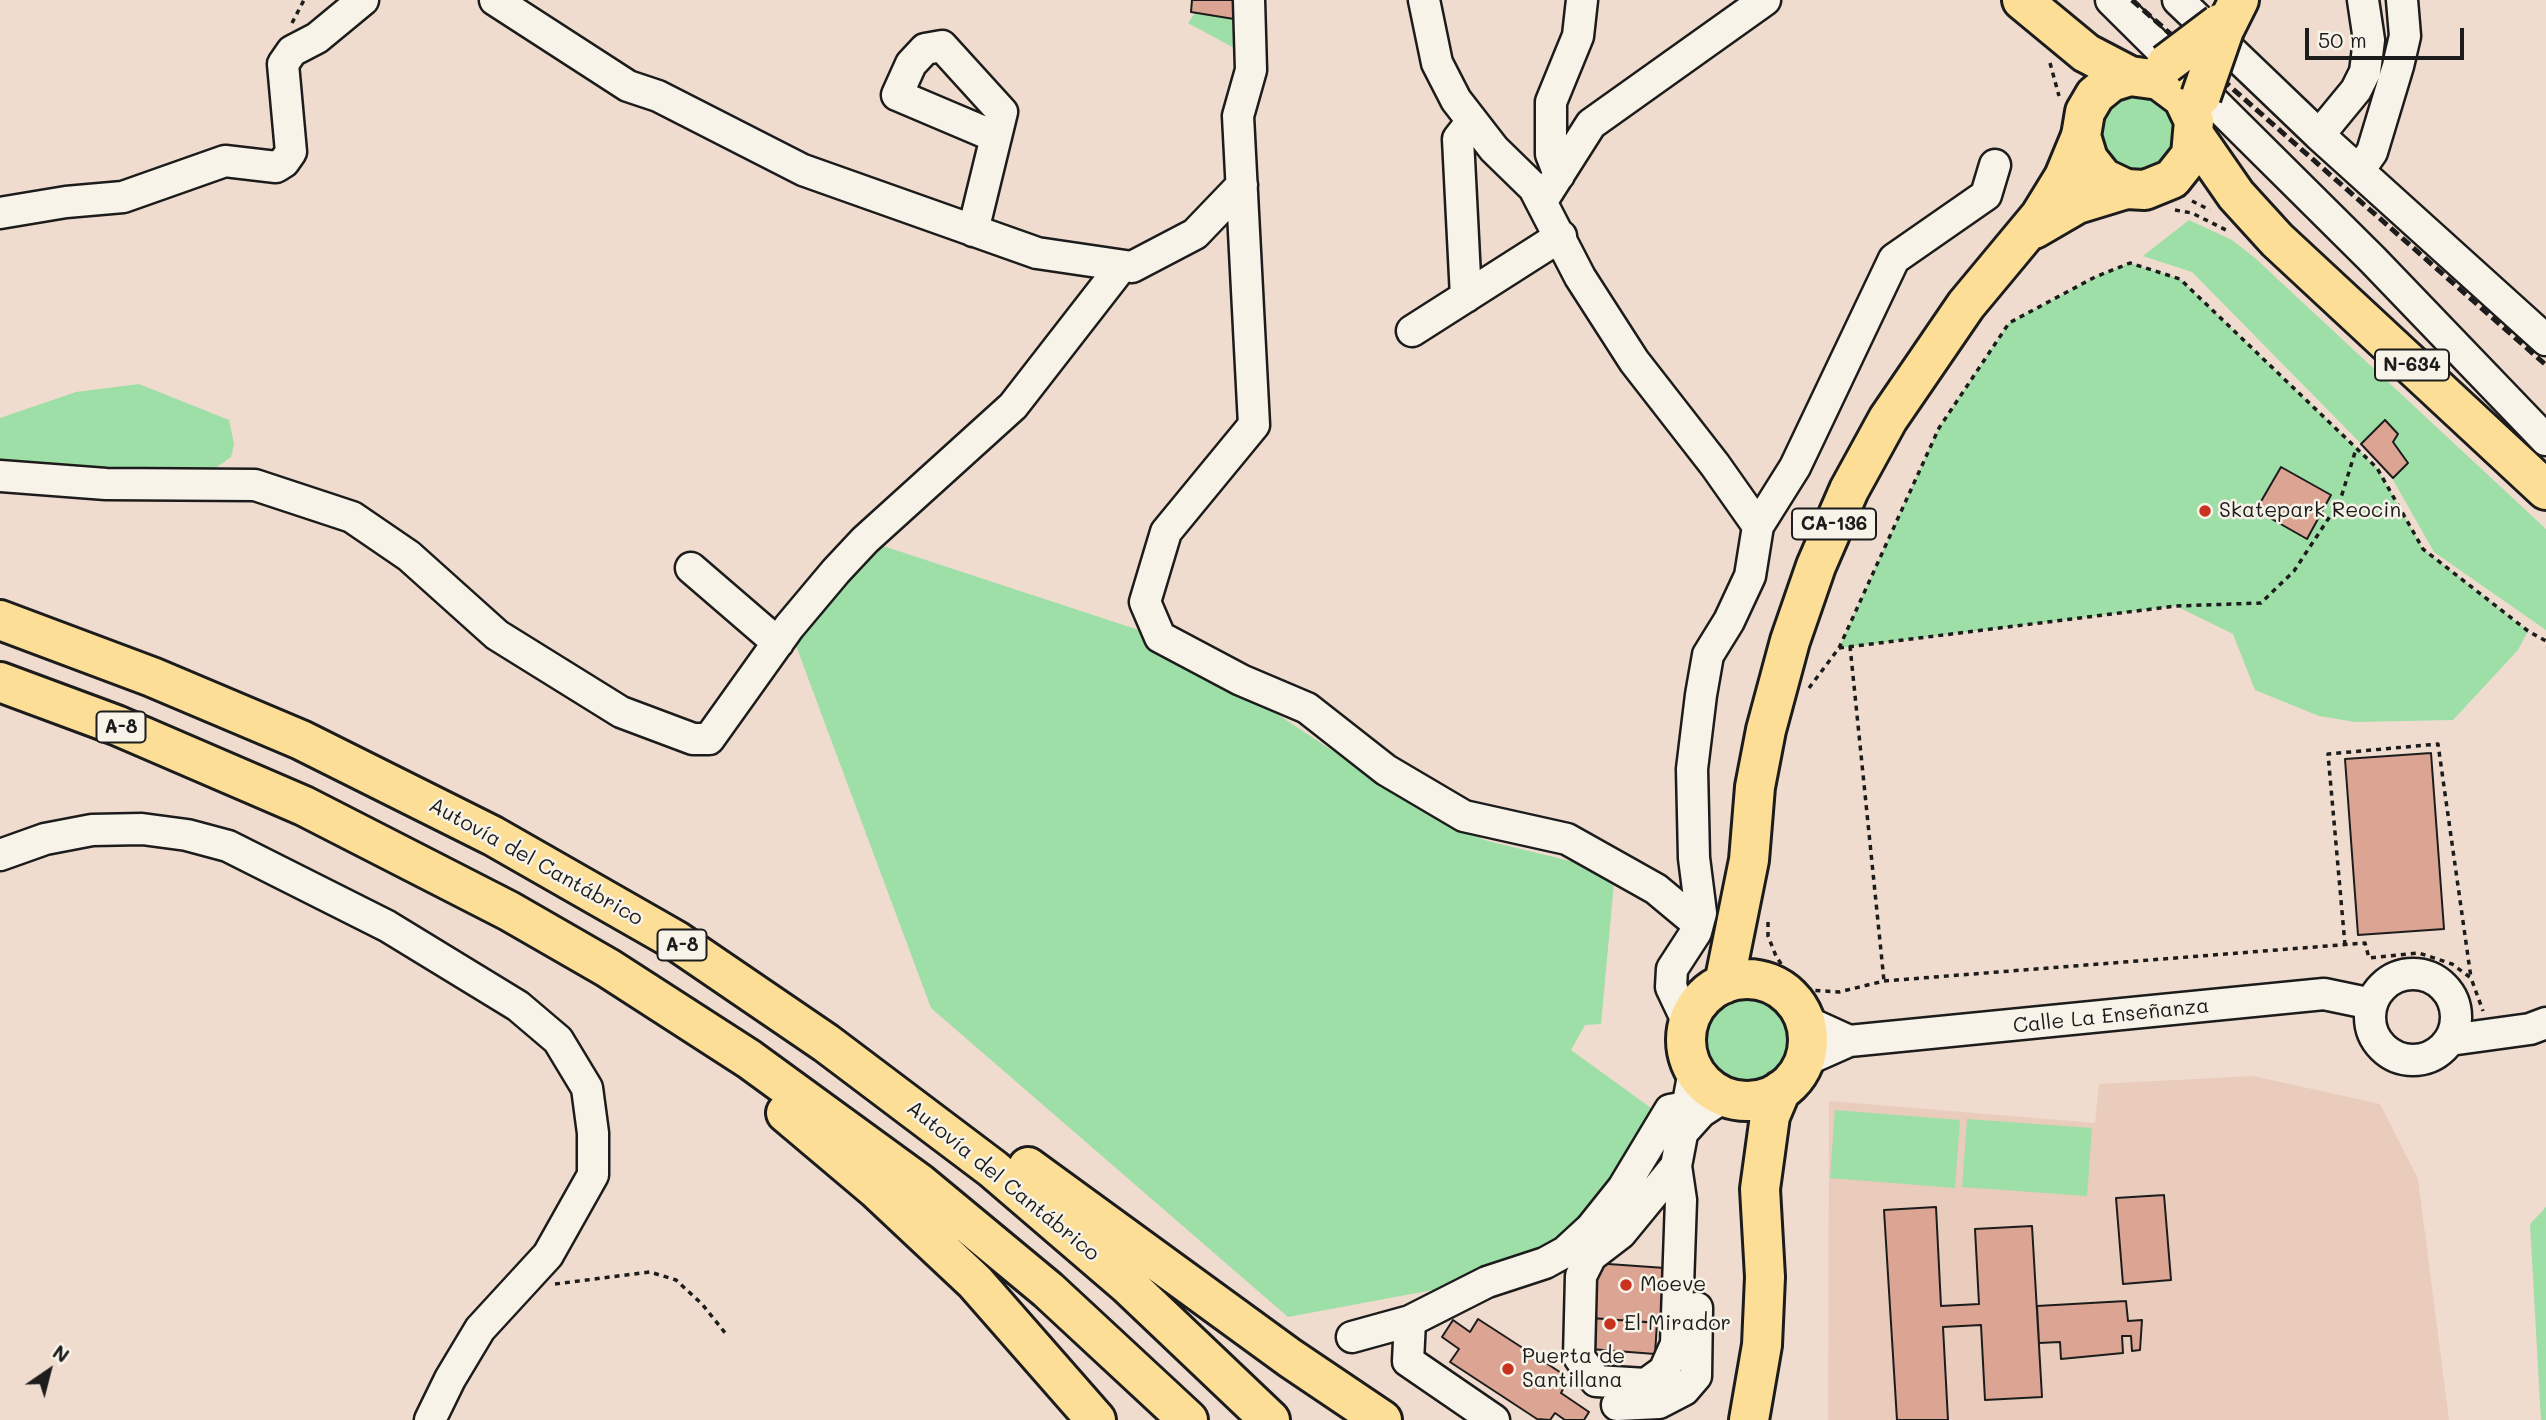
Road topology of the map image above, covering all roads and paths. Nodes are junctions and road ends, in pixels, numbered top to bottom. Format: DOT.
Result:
graph roads {
  1 [pos="304,0"];
  2 [pos="363,0"];
  3 [pos="495,0"];
  4 [pos="1249,0"];
  5 [pos="1424,0"];
  6 [pos="1581,0"];
  7 [pos="1765,0"];
  8 [pos="2112,0"];
  9 [pos="2178,0"];
  10 [pos="2363,0"];
  11 [pos="2402,0"];
  12 [pos="2026,4"];
  13 [pos="2229,14"];
  14 [pos="288,29"];
  15 [pos="317,38"];
  16 [pos="2047,58"];
  17 [pos="2148,72"];
  18 [pos="2075,117"];
  19 [pos="2197,118"];
  20 [pos="1472,121"];
  21 [pos="2319,135"];
  22 [pos="996,137"];
  23 [pos="1995,165"];
  24 [pos="2360,169"];
  25 [pos="1559,175"];
  26 [pos="1242,186"];
  27 [pos="2126,189"];
  28 [pos="2165,198"];
  29 [pos="1542,201"];
  30 [pos="0,213"];
  31 [pos="973,231"];
  32 [pos="2026,234"];
  33 [pos="1560,236"];
  34 [pos="2235,236"];
  35 [pos="2277,240"];
  36 [pos="1121,267"];
  37 [pos="1466,297"];
  38 [pos="1412,331"];
  39 [pos="2546,340"];
  40 [pos="2546,440"];
  41 [pos="2356,449"];
  42 [pos="0,476"];
  43 [pos="2546,490"];
  44 [pos="1758,527"];
  45 [pos="691,568"];
  46 [pos="0,620"];
  47 [pos="2546,641"];
  48 [pos="778,643"];
  49 [pos="1850,646"];
  50 [pos="1839,648"];
  51 [pos="0,682"];
  52 [pos="1808,689"];
  53 [pos="248,716"];
  54 [pos="240,776"];
  55 [pos="0,855"];
  56 [pos="1749,860"];
  57 [pos="1769,910"];
  58 [pos="1698,924"];
  59 [pos="2345,945"];
  60 [pos="2471,978"];
  61 [pos="1884,981"];
  62 [pos="1724,984"];
  63 [pos="1777,988"];
  64 [pos="2372,1004"];
  65 [pos="1804,1021"];
  66 [pos="1688,1023"];
  67 [pos="2546,1023"];
  68 [pos="2491,1035"];
  69 [pos="2450,1040"];
  70 [pos="1849,1041"];
  71 [pos="1793,1076"];
  72 [pos="1727,1097"];
  73 [pos="1688,1103"];
  74 [pos="1676,1166"];
  75 [pos="1760,1189"];
  76 [pos="524,1282"];
  77 [pos="1410,1321"];
  78 [pos="726,1334"];
  79 [pos="1352,1337"];
  80 [pos="1615,1403"];
  81 [pos="430,1420"];
  82 [pos="1096,1420"];
  83 [pos="1188,1420"];
  84 [pos="1270,1420"];
  85 [pos="1382,1420"];
  86 [pos="1494,1420"];
  87 [pos="1749,1420"];
  1 -- 14 [label="path"];
  2 -- 15 [label="street"];
  3 -- 31 [label="street"];
  4 -- 26 [label="street"];
  5 -- 20 [label="street"];
  6 -- 25 [label="street"];
  7 -- 25 [label="street"];
  8 -- 40 [label="street"];
  9 -- 21 [label="street"];
  10 -- 21 [label="street"];
  11 -- 24 [label="street"];
  12 -- 17 [label="main road, N-634"];
  12 -- 18 [label="main road, N-634"];
  13 -- 17 [label="main road, bridge"];
  13 -- 19 [label="main road, bridge"];
  14 -- 15 [label="street"];
  15 -- 30 [label="street"];
  16 -- 18 [label="path"];
  17 -- 18 [label="main road"];
  17 -- 19 [label="main road, N-634"];
  18 -- 27 [label="main road, N-634"];
  18 -- 32 [label="main road"];
  19 -- 28 [label="main road"];
  19 -- 35 [label="main road, N-634"];
  20 -- 29 [label="street"];
  20 -- 37 [label="street"];
  21 -- 24 [label="street"];
  22 -- 31 [label="street"];
  23 -- 44 [label="street"];
  24 -- 39 [label="street"];
  25 -- 29 [label="street"];
  26 -- 36 [label="street"];
  26 -- 58 [label="street"];
  27 -- 28 [label="main road, N-634"];
  27 -- 32 [label="main road"];
  28 -- 34 [label="path"];
  28 -- 35 [label="main road, N-634"];
  29 -- 33 [label="street"];
  31 -- 36 [label="street"];
  32 -- 56 [label="main road, CA-136"];
  33 -- 37 [label="street"];
  33 -- 44 [label="street"];
  35 -- 43 [label="main road, N-634"];
  36 -- 48 [label="street"];
  37 -- 38 [label="street"];
  41 -- 47 [label="path"];
  41 -- 49 [label="path"];
  41 -- 50 [label="path"];
  42 -- 48 [label="street"];
  44 -- 58 [label="street"];
  45 -- 48 [label="street"];
  46 -- 53 [label="main road, Autovía del Cantábrico / A-8"];
  49 -- 50 [label="path"];
  49 -- 61 [label="path"];
  50 -- 52 [label="path"];
  51 -- 54 [label="main road, A-8"];
  53 -- 84 [label="main road, Autovía del Cantábrico / A-8"];
  53 -- 85 [label="main road"];
  54 -- 82 [label="main road"];
  54 -- 83 [label="main road, A-8"];
  55 -- 76 [label="street"];
  56 -- 62 [label="main road"];
  56 -- 63 [label="main road"];
  57 -- 61 [label="path"];
  58 -- 66 [label="street"];
  59 -- 60 [label="path"];
  59 -- 60 [label="path"];
  59 -- 61 [label="path"];
  60 -- 68 [label="path"];
  62 -- 63 [label="main road"];
  62 -- 66 [label="main road"];
  63 -- 65 [label="main road"];
  64 -- 69 [label="street"];
  64 -- 69 [label="street"];
  64 -- 70 [label="street, Calle La Enseñanza"];
  65 -- 70 [label="street, Calle La Enseñanza"];
  65 -- 71 [label="main road"];
  66 -- 73 [label="main road"];
  67 -- 68 [label="street"];
  68 -- 69 [label="street"];
  70 -- 71 [label="street, Calle La Enseñanza"];
  71 -- 72 [label="main road"];
  71 -- 75 [label="main road"];
  72 -- 73 [label="street"];
  72 -- 73 [label="main road"];
  72 -- 75 [label="main road"];
  73 -- 74 [label="street"];
  73 -- 77 [label="street"];
  74 -- 80 [label="street"];
  74 -- 80 [label="street"];
  75 -- 87 [label="main road"];
  76 -- 78 [label="path"];
  76 -- 81 [label="street"];
  77 -- 79 [label="street"];
  77 -- 86 [label="street"];
}
